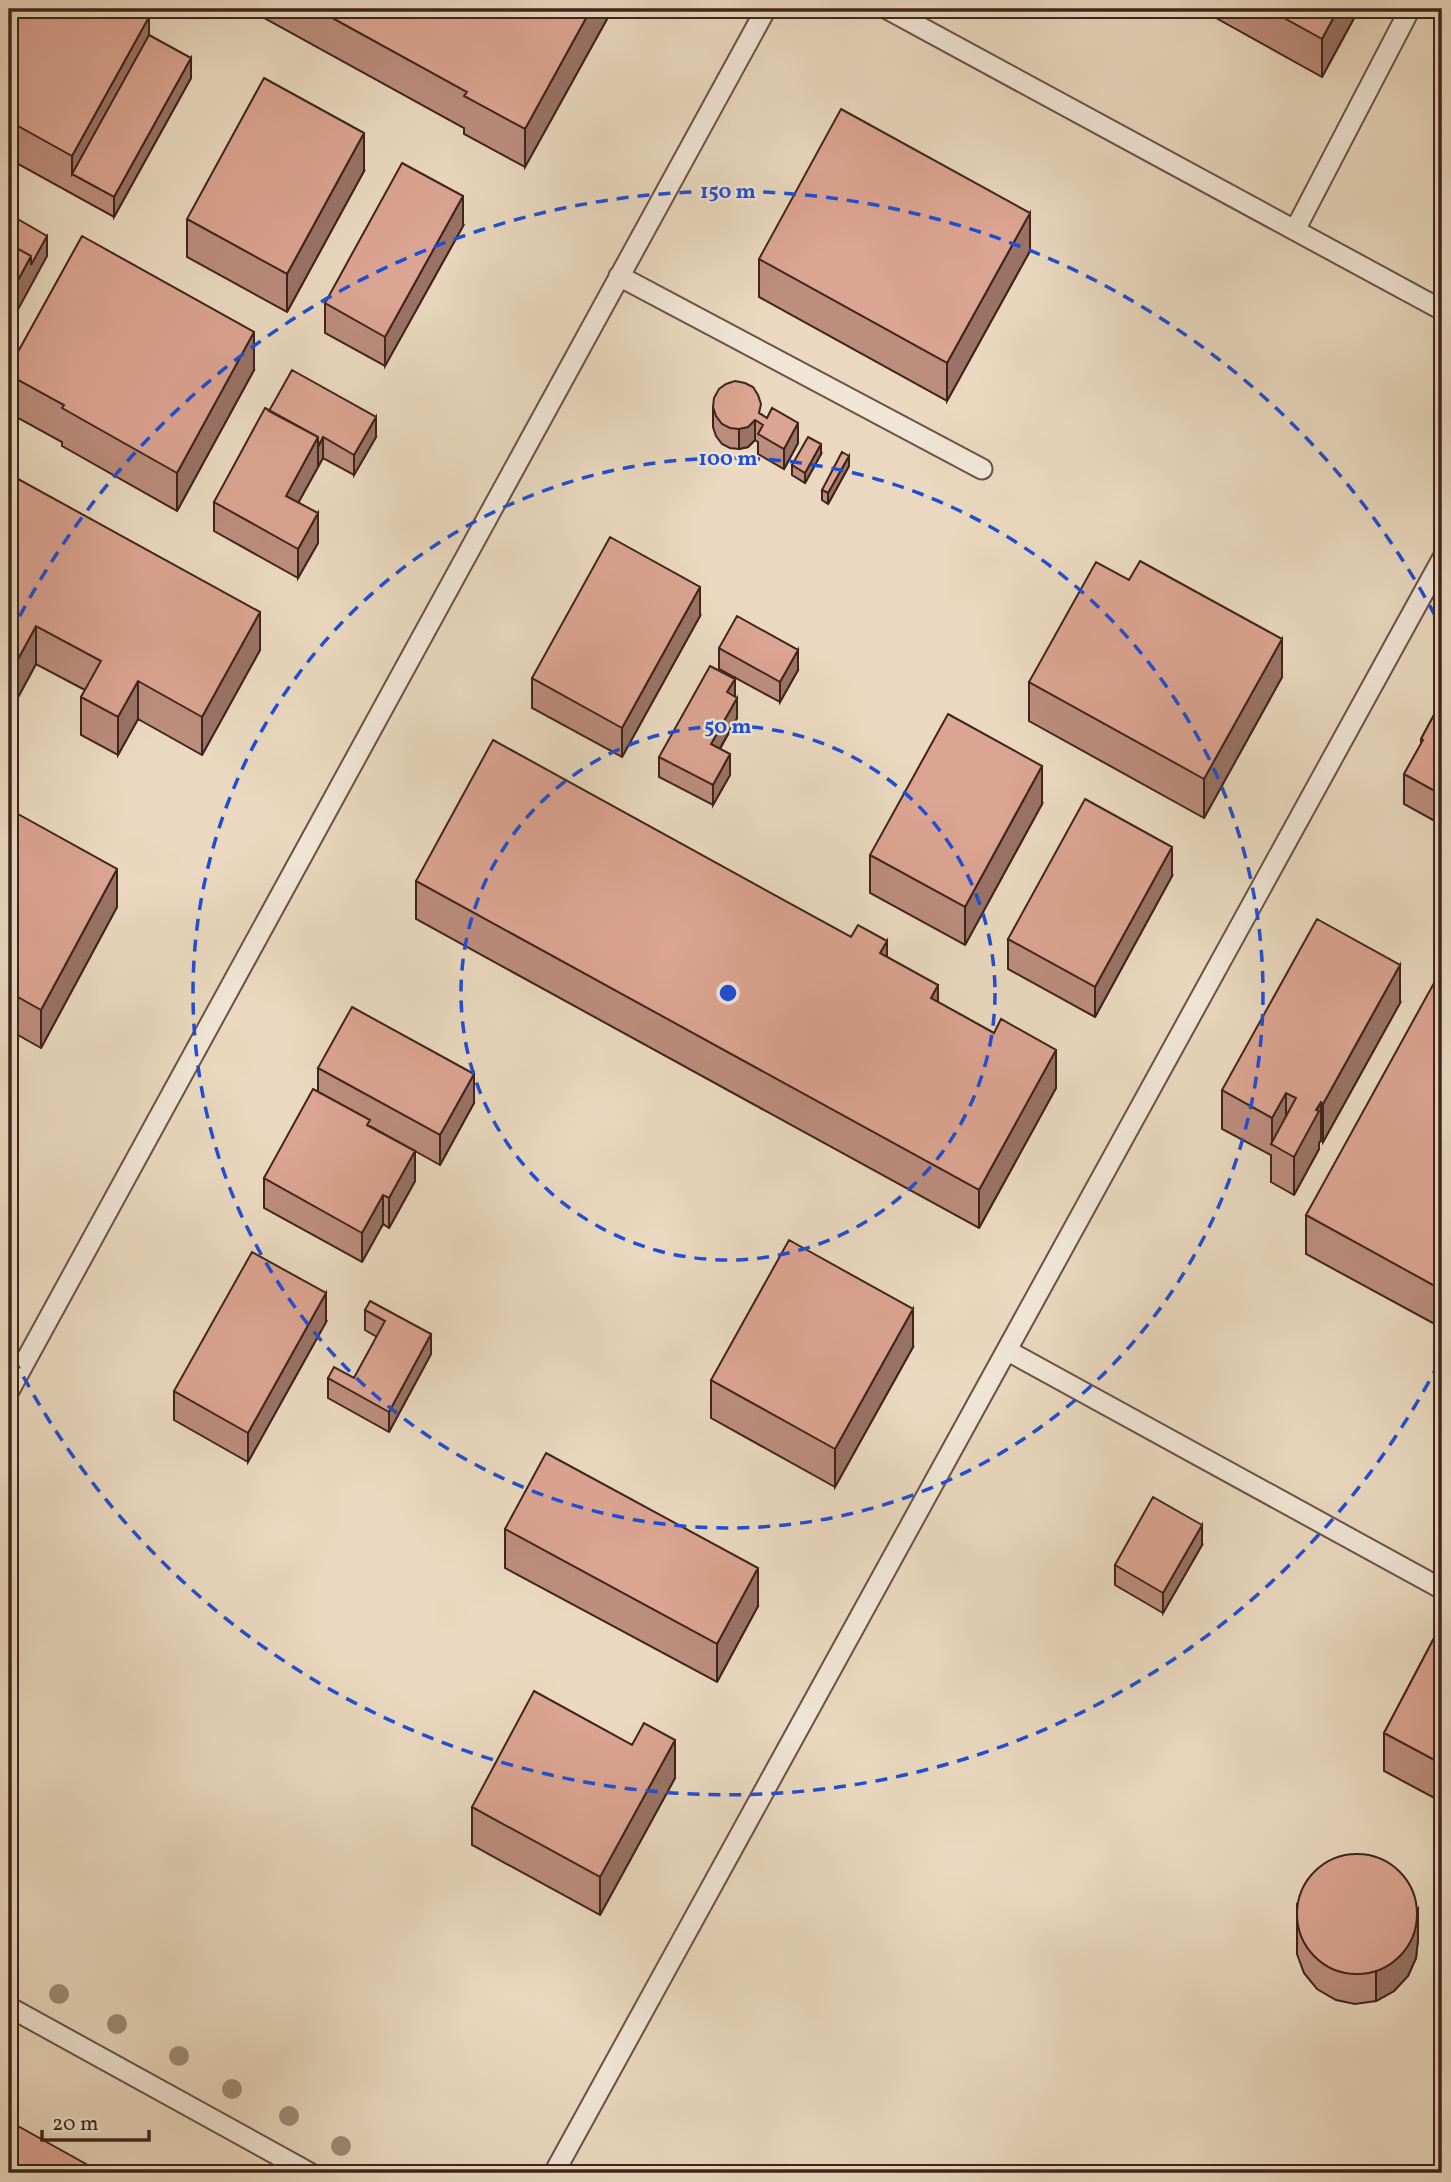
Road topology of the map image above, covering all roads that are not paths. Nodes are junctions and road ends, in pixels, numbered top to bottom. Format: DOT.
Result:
graph roads {
  1 [pos="766,9"];
  2 [pos="887,9"];
  3 [pos="1410,9"];
  4 [pos="1295,230"];
  5 [pos="619,276"];
  6 [pos="1442,310"];
  7 [pos="982,469"];
  8 [pos="1442,559"];
  9 [pos="1008,1351"];
  10 [pos="9,1391"];
  11 [pos="1442,1589"];
  12 [pos="9,2007"];
  13 [pos="310,2173"];
  14 [pos="554,2173"];
  1 -- 5 [label="lane"];
  2 -- 4 [label="lane"];
  3 -- 4 [label="lane"];
  4 -- 6 [label="lane"];
  5 -- 7 [label="lane"];
  5 -- 10 [label="lane"];
  8 -- 9 [label="lane"];
  9 -- 11 [label="lane"];
  9 -- 14 [label="lane"];
  12 -- 13 [label="lane"];
}
